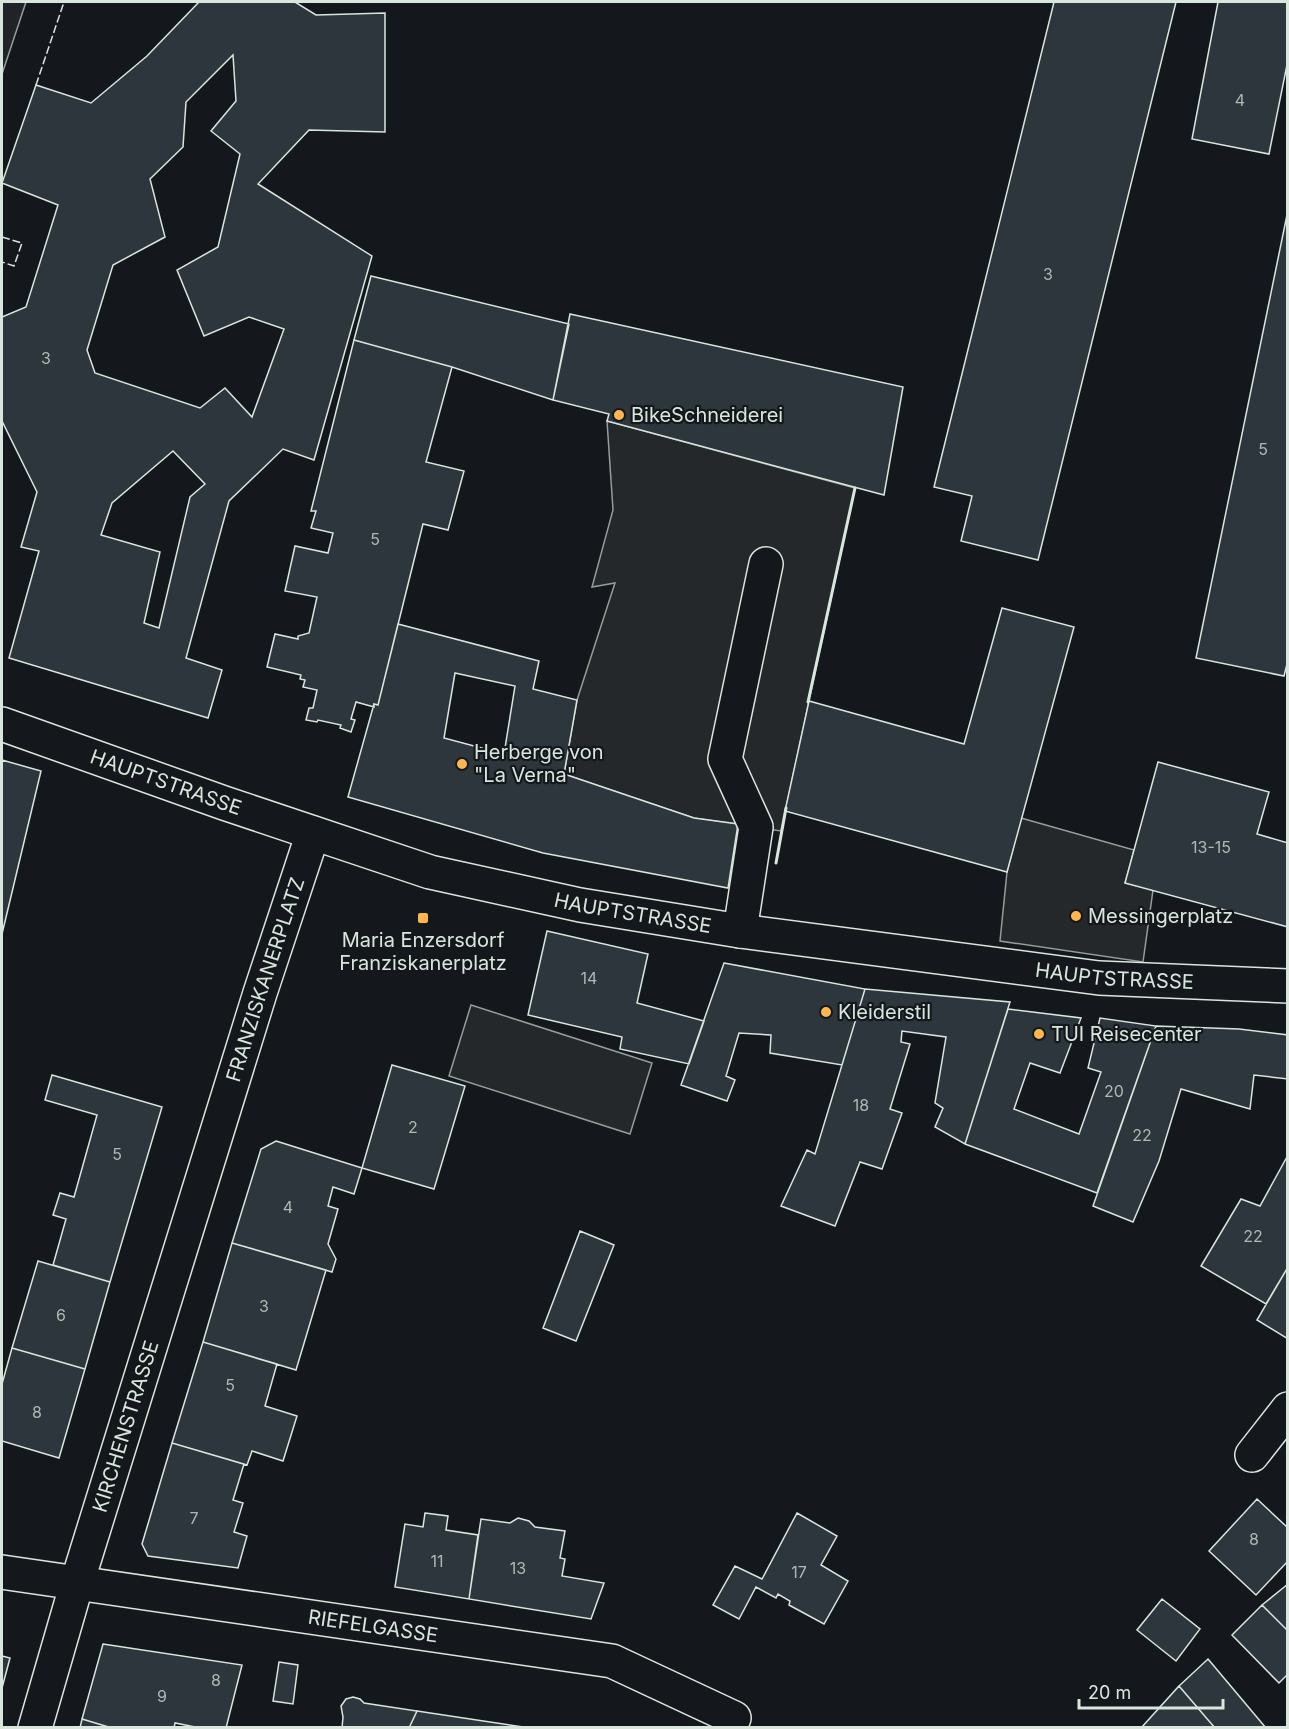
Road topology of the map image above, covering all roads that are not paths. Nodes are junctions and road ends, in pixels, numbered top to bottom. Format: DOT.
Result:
graph roads {
  1 [pos="766,564"];
  2 [pos="2,724"];
  3 [pos="313,833"];
  4 [pos="740,931"];
  5 [pos="1287,986"];
  6 [pos="219,1125"];
  7 [pos="1287,1409"];
  8 [pos="1252,1455"];
  9 [pos="2,1572"];
  10 [pos="77,1582"];
  11 [pos="734,1718"];
  12 [pos="35,1728"];
  1 -- 4 [label="main road"];
  2 -- 3 [label="main road, HAUPTSTRASSE"];
  3 -- 4 [label="main road, HAUPTSTRASSE"];
  3 -- 6 [label="main road, FRANZISKANERPLATZ"];
  4 -- 5 [label="main road, HAUPTSTRASSE"];
  6 -- 10 [label="main road, KIRCHENSTRASSE"];
  7 -- 8 [label="main road"];
  9 -- 10 [label="main road, RIEFELGASSE"];
  10 -- 11 [label="main road, RIEFELGASSE"];
  10 -- 12 [label="main road, KIRCHENSTRASSE"];
}
